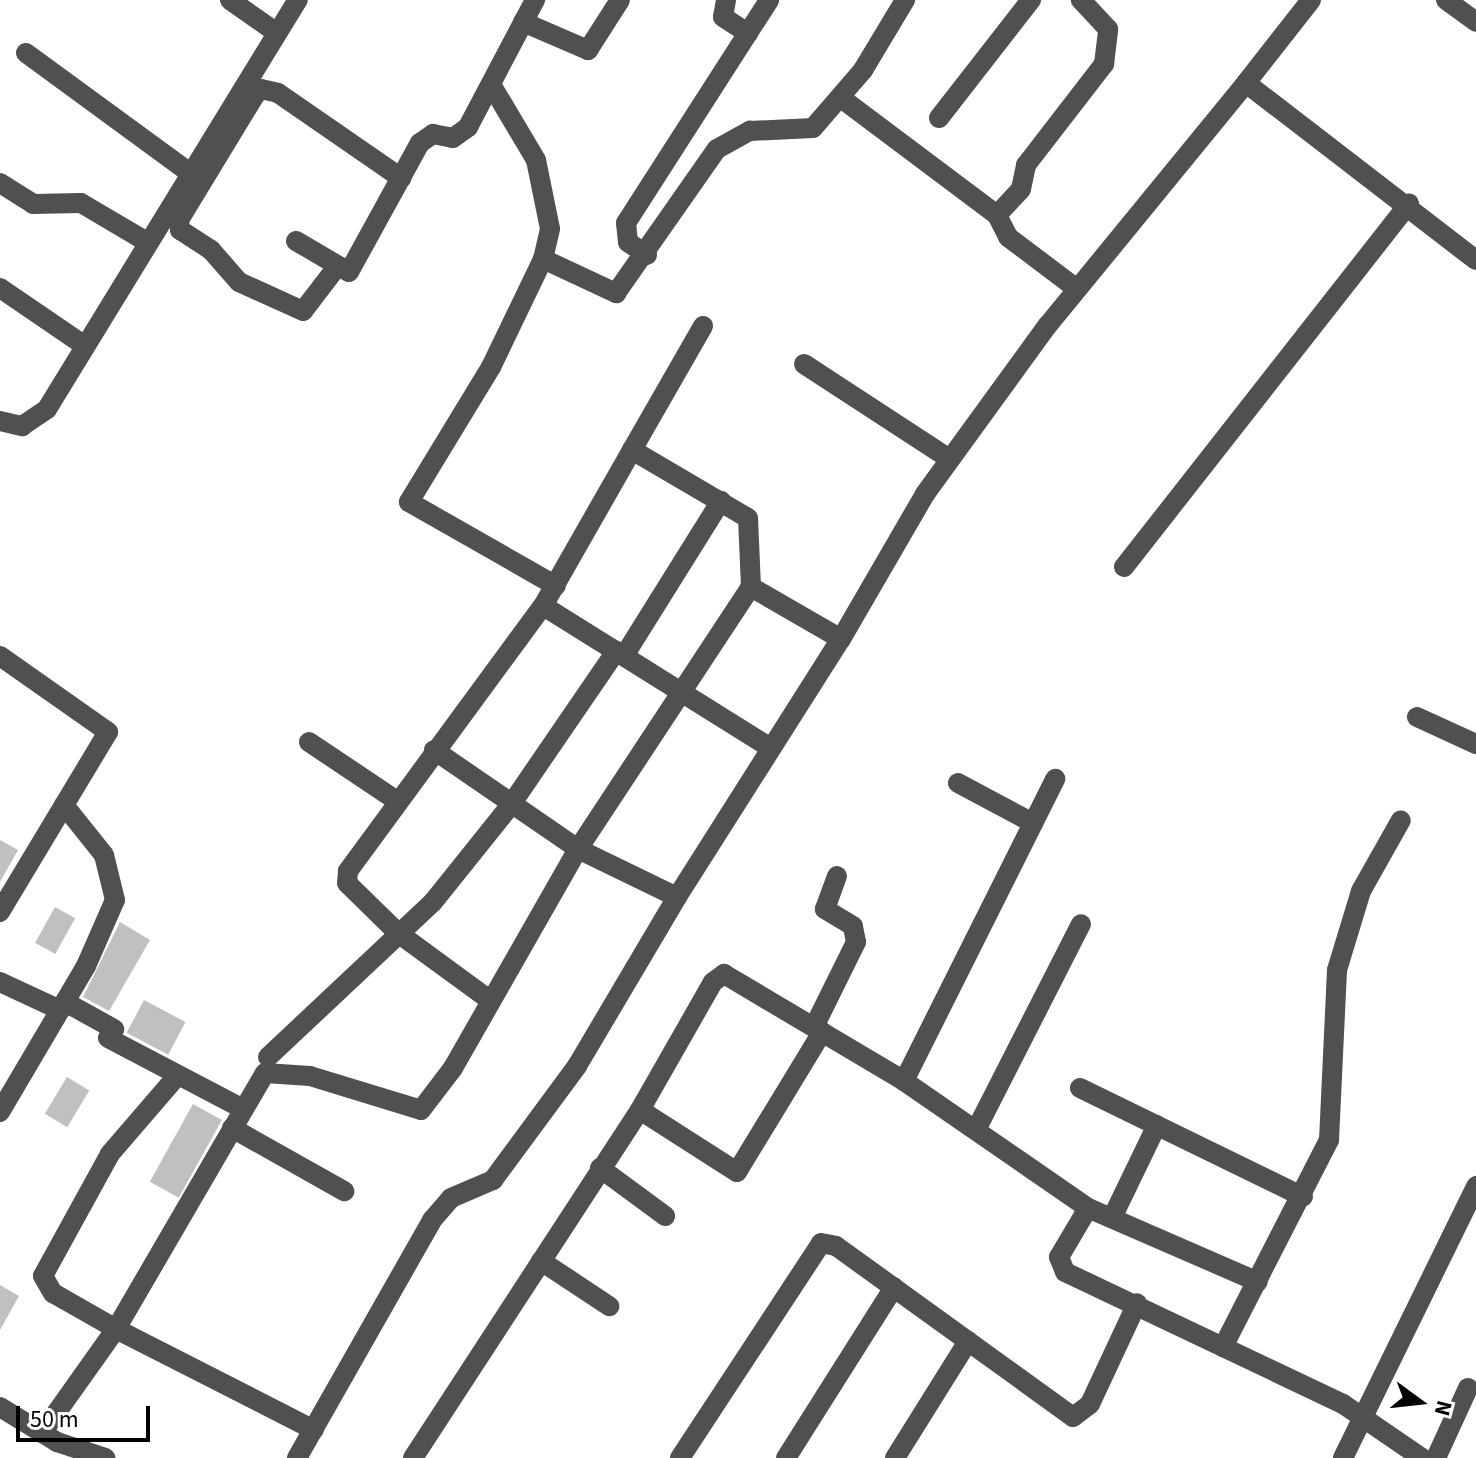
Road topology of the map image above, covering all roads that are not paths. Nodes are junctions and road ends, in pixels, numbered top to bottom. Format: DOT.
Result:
graph roads {
  1 [pos="230,0"];
  2 [pos="298,0"];
  3 [pos="535,0"];
  4 [pos="620,0"];
  5 [pos="726,0"];
  6 [pos="769,0"];
  7 [pos="905,0"];
  8 [pos="1031,0"];
  9 [pos="1081,0"];
  10 [pos="1311,0"];
  11 [pos="1446,0"];
  12 [pos="523,22"];
  13 [pos="1476,22"];
  14 [pos="277,33"];
  15 [pos="748,33"];
  16 [pos="26,53"];
  17 [pos="1246,83"];
  18 [pos="492,86"];
  19 [pos="841,98"];
  20 [pos="939,118"];
  21 [pos="222,136"];
  22 [pos="190,173"];
  23 [pos="401,178"];
  24 [pos="0,183"];
  25 [pos="1409,204"];
  26 [pos="997,215"];
  27 [pos="296,241"];
  28 [pos="147,242"];
  29 [pos="647,255"];
  30 [pos="543,259"];
  31 [pos="1476,260"];
  32 [pos="336,268"];
  33 [pos="0,288"];
  34 [pos="1077,289"];
  35 [pos="703,326"];
  36 [pos="82,344"];
  37 [pos="804,364"];
  38 [pos="0,421"];
  39 [pos="632,450"];
  40 [pos="950,459"];
  41 [pos="721,501"];
  42 [pos="1124,567"];
  43 [pos="556,586"];
  44 [pos="751,587"];
  45 [pos="543,606"];
  46 [pos="841,639"];
  47 [pos="620,654"];
  48 [pos="0,657"];
  49 [pos="681,688"];
  50 [pos="1417,717"];
  51 [pos="309,742"];
  52 [pos="1476,744"];
  53 [pos="769,747"];
  54 [pos="434,750"];
  55 [pos="1055,779"];
  56 [pos="958,783"];
  57 [pos="397,801"];
  58 [pos="64,805"];
  59 [pos="510,806"];
  60 [pos="1401,820"];
  61 [pos="1033,823"];
  62 [pos="578,849"];
  63 [pos="837,876"];
  64 [pos="677,897"];
  65 [pos="0,912"];
  66 [pos="1081,924"];
  67 [pos="398,933"];
  68 [pos="0,982"];
  69 [pos="491,1001"];
  70 [pos="60,1010"];
  71 [pos="818,1030"];
  72 [pos="268,1057"];
  73 [pos="177,1076"];
  74 [pos="904,1081"];
  75 [pos="1080,1088"];
  76 [pos="243,1109"];
  77 [pos="640,1110"];
  78 [pos="0,1112"];
  79 [pos="1157,1125"];
  80 [pos="232,1128"];
  81 [pos="976,1130"];
  82 [pos="600,1168"];
  83 [pos="1476,1187"];
  84 [pos="344,1191"];
  85 [pos="1303,1197"];
  86 [pos="1088,1208"];
  87 [pos="665,1216"];
  88 [pos="1112,1218"];
  89 [pos="541,1261"];
  90 [pos="1258,1282"];
  91 [pos="894,1287"];
  92 [pos="1137,1303"];
  93 [pos="609,1306"];
  94 [pos="116,1329"];
  95 [pos="968,1341"];
  96 [pos="1223,1347"];
  97 [pos="1468,1388"];
  98 [pos="0,1407"];
  99 [pos="1363,1420"];
  100 [pos="314,1430"];
  101 [pos="42,1433"];
  102 [pos="65,1452"];
  103 [pos="105,1458"];
  104 [pos="297,1458"];
  105 [pos="413,1458"];
  106 [pos="680,1458"];
  107 [pos="786,1458"];
  108 [pos="895,1458"];
  109 [pos="1343,1458"];
  110 [pos="1422,1458"];
  111 [pos="1436,1458"];
  1 -- 14 [label="street"];
  2 -- 14 [label="street"];
  3 -- 12 [label="street"];
  4 -- 12 [label="street"];
  5 -- 15 [label="street"];
  6 -- 15 [label="street"];
  7 -- 19 [label="street"];
  8 -- 20 [label="street"];
  9 -- 26 [label="street"];
  10 -- 17 [label="street"];
  11 -- 13 [label="street"];
  12 -- 18 [label="street"];
  14 -- 21 [label="street"];
  15 -- 29 [label="street"];
  16 -- 22 [label="street"];
  17 -- 25 [label="street"];
  17 -- 34 [label="street"];
  18 -- 23 [label="street"];
  18 -- 30 [label="street"];
  19 -- 26 [label="street"];
  19 -- 29 [label="street"];
  21 -- 22 [label="street"];
  21 -- 23 [label="street"];
  21 -- 32 [label="street"];
  22 -- 28 [label="street"];
  23 -- 32 [label="street"];
  24 -- 28 [label="street"];
  25 -- 31 [label="street"];
  25 -- 42 [label="street"];
  26 -- 34 [label="street"];
  27 -- 32 [label="street"];
  28 -- 36 [label="street"];
  29 -- 30 [label="street"];
  30 -- 43 [label="street"];
  33 -- 36 [label="street"];
  34 -- 40 [label="street"];
  35 -- 39 [label="street"];
  36 -- 38 [label="street"];
  37 -- 40 [label="street"];
  39 -- 41 [label="street"];
  39 -- 43 [label="street"];
  40 -- 46 [label="street"];
  41 -- 44 [label="street"];
  41 -- 47 [label="street"];
  43 -- 45 [label="street"];
  44 -- 46 [label="street"];
  44 -- 49 [label="street"];
  45 -- 47 [label="street"];
  45 -- 54 [label="street"];
  46 -- 53 [label="street"];
  47 -- 49 [label="street"];
  47 -- 59 [label="street"];
  48 -- 58 [label="street"];
  49 -- 53 [label="street"];
  49 -- 62 [label="street"];
  50 -- 52 [label="street"];
  51 -- 57 [label="street"];
  53 -- 64 [label="street"];
  54 -- 57 [label="street"];
  54 -- 59 [label="street"];
  55 -- 61 [label="street"];
  56 -- 61 [label="street"];
  57 -- 67 [label="street"];
  58 -- 65 [label="street"];
  58 -- 70 [label="street"];
  59 -- 62 [label="street"];
  59 -- 67 [label="street"];
  60 -- 85 [label="street"];
  61 -- 74 [label="street"];
  62 -- 64 [label="street"];
  62 -- 69 [label="street"];
  63 -- 71 [label="street"];
  64 -- 100 [label="street"];
  66 -- 81 [label="street"];
  67 -- 69 [label="street"];
  67 -- 72 [label="street"];
  68 -- 70 [label="street"];
  69 -- 76 [label="street"];
  70 -- 73 [label="street"];
  70 -- 78 [label="street"];
  71 -- 74 [label="street"];
  71 -- 77 [label="street"];
  71 -- 77 [label="street"];
  73 -- 76 [label="street"];
  73 -- 94 [label="street"];
  74 -- 81 [label="street"];
  75 -- 79 [label="street"];
  76 -- 80 [label="street"];
  77 -- 82 [label="street"];
  79 -- 85 [label="street"];
  79 -- 88 [label="street"];
  80 -- 84 [label="street"];
  80 -- 94 [label="street"];
  81 -- 86 [label="street"];
  82 -- 87 [label="street"];
  82 -- 89 [label="street"];
  83 -- 99 [label="street"];
  85 -- 90 [label="street"];
  86 -- 88 [label="street"];
  86 -- 92 [label="street"];
  88 -- 90 [label="street"];
  89 -- 93 [label="street"];
  89 -- 105 [label="street"];
  90 -- 96 [label="street"];
  91 -- 95 [label="street"];
  91 -- 106 [label="street"];
  91 -- 107 [label="street"];
  92 -- 95 [label="street"];
  92 -- 96 [label="street"];
  94 -- 100 [label="street"];
  94 -- 101 [label="street"];
  95 -- 108 [label="street"];
  96 -- 99 [label="street"];
  97 -- 111 [label="street"];
  98 -- 101 [label="street"];
  99 -- 109 [label="street"];
  99 -- 110 [label="street"];
  100 -- 104 [label="street"];
  101 -- 102 [label="street"];
  102 -- 103 [label="street"];
}
